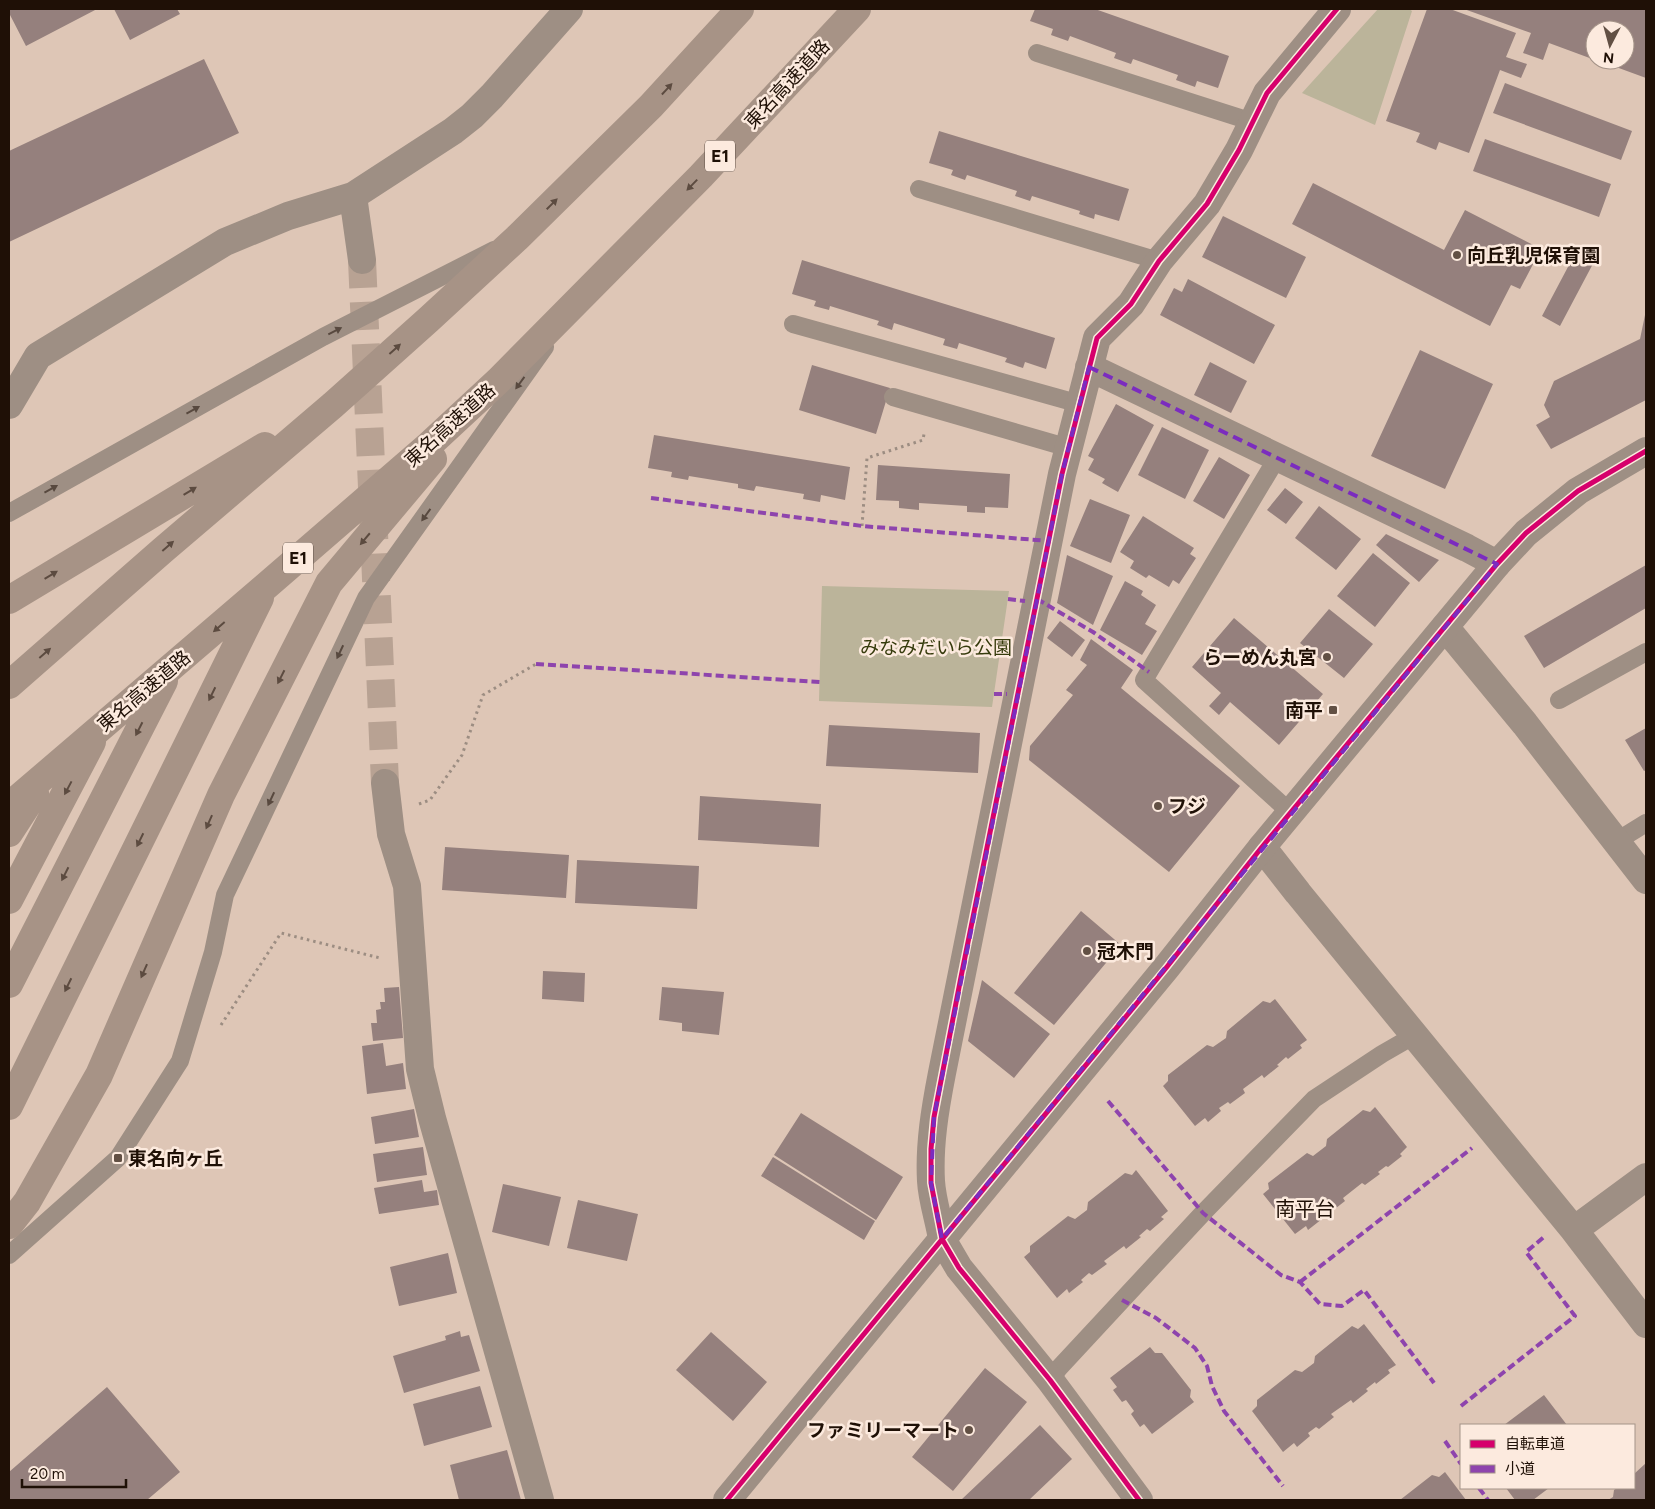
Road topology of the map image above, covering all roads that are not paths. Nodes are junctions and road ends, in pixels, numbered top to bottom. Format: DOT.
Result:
graph roads {
  1 [pos="569,9"];
  2 [pos="740,9"];
  3 [pos="857,9"];
  4 [pos="1337,9"];
  5 [pos="1038,53"];
  6 [pos="1253,122"];
  7 [pos="919,189"];
  8 [pos="353,196"];
  9 [pos="517,238"];
  10 [pos="362,260"];
  11 [pos="1159,261"];
  12 [pos="579,300"];
  13 [pos="793,324"];
  14 [pos="1089,367"];
  15 [pos="498,381"];
  16 [pos="893,397"];
  17 [pos="1080,404"];
  18 [pos="333,405"];
  19 [pos="9,406"];
  20 [pos="1069,448"];
  21 [pos="1646,451"];
  22 [pos="1277,458"];
  23 [pos="9,513"];
  24 [pos="1497,564"];
  25 [pos="265,588"];
  26 [pos="9,600"];
  27 [pos="1445,627"];
  28 [pos="1646,652"];
  29 [pos="169,670"];
  30 [pos="9,685"];
  31 [pos="1559,700"];
  32 [pos="99,729"];
  33 [pos="48,773"];
  34 [pos="386,783"];
  35 [pos="9,806"];
  36 [pos="1291,813"];
  37 [pos="1646,823"];
  38 [pos="9,833"];
  39 [pos="1617,840"];
  40 [pos="1262,847"];
  41 [pos="1646,880"];
  42 [pos="9,900"];
  43 [pos="9,984"];
  44 [pos="1415,1036"];
  45 [pos="9,1106"];
  46 [pos="1646,1178"];
  47 [pos="9,1225"];
  48 [pos="1574,1230"];
  49 [pos="942,1238"];
  50 [pos="9,1255"];
  51 [pos="1646,1324"];
  52 [pos="1050,1380"];
  53 [pos="540,1500"];
  54 [pos="727,1500"];
  55 [pos="1139,1500"];
  1 -- 8 [label="street"];
  9 -- 2 [label="highway, one-way"];
  3 -- 12 [label="highway, 東名高速道路 / E1, one-way"];
  4 -- 6 [label="street"];
  5 -- 6 [label="lane"];
  6 -- 11 [label="street"];
  7 -- 11 [label="lane"];
  8 -- 10 [label="street"];
  8 -- 19 [label="street"];
  18 -- 9 [label="highway, one-way"];
  23 -- 9 [label="lane, one-way"];
  11 -- 14 [label="street"];
  12 -- 15 [label="highway, 東名高速道路 / E1"];
  12 -- 50 [label="lane, one-way"];
  13 -- 17 [label="lane"];
  14 -- 17 [label="street"];
  14 -- 22 [label="street"];
  15 -- 25 [label="highway, 東名高速道路 / E1"];
  15 -- 47 [label="highway, one-way"];
  16 -- 20 [label="lane"];
  17 -- 20 [label="street"];
  26 -- 18 [label="highway, one-way"];
  30 -- 18 [label="highway, one-way"];
  20 -- 49 [label="street"];
  21 -- 24 [label="street"];
  22 -- 24 [label="street"];
  22 -- 36 [label="lane"];
  24 -- 27 [label="street"];
  25 -- 29 [label="highway, 東名高速道路 / E1, one-way"];
  25 -- 45 [label="highway, one-way"];
  27 -- 36 [label="street"];
  27 -- 39 [label="street"];
  28 -- 31 [label="lane"];
  29 -- 32 [label="highway, 東名高速道路 / E1"];
  29 -- 43 [label="highway, one-way"];
  32 -- 33 [label="highway, 東名高速道路 / E1"];
  32 -- 42 [label="highway, one-way"];
  33 -- 35 [label="highway, 東名高速道路 / E1"];
  33 -- 38 [label="highway"];
  34 -- 53 [label="street"];
  36 -- 40 [label="street"];
  37 -- 39 [label="lane"];
  39 -- 41 [label="street"];
  40 -- 44 [label="street"];
  40 -- 49 [label="street"];
  44 -- 48 [label="street"];
  44 -- 52 [label="lane"];
  46 -- 48 [label="street"];
  48 -- 51 [label="street"];
  49 -- 52 [label="street"];
  49 -- 54 [label="street"];
  52 -- 55 [label="street"];
}
